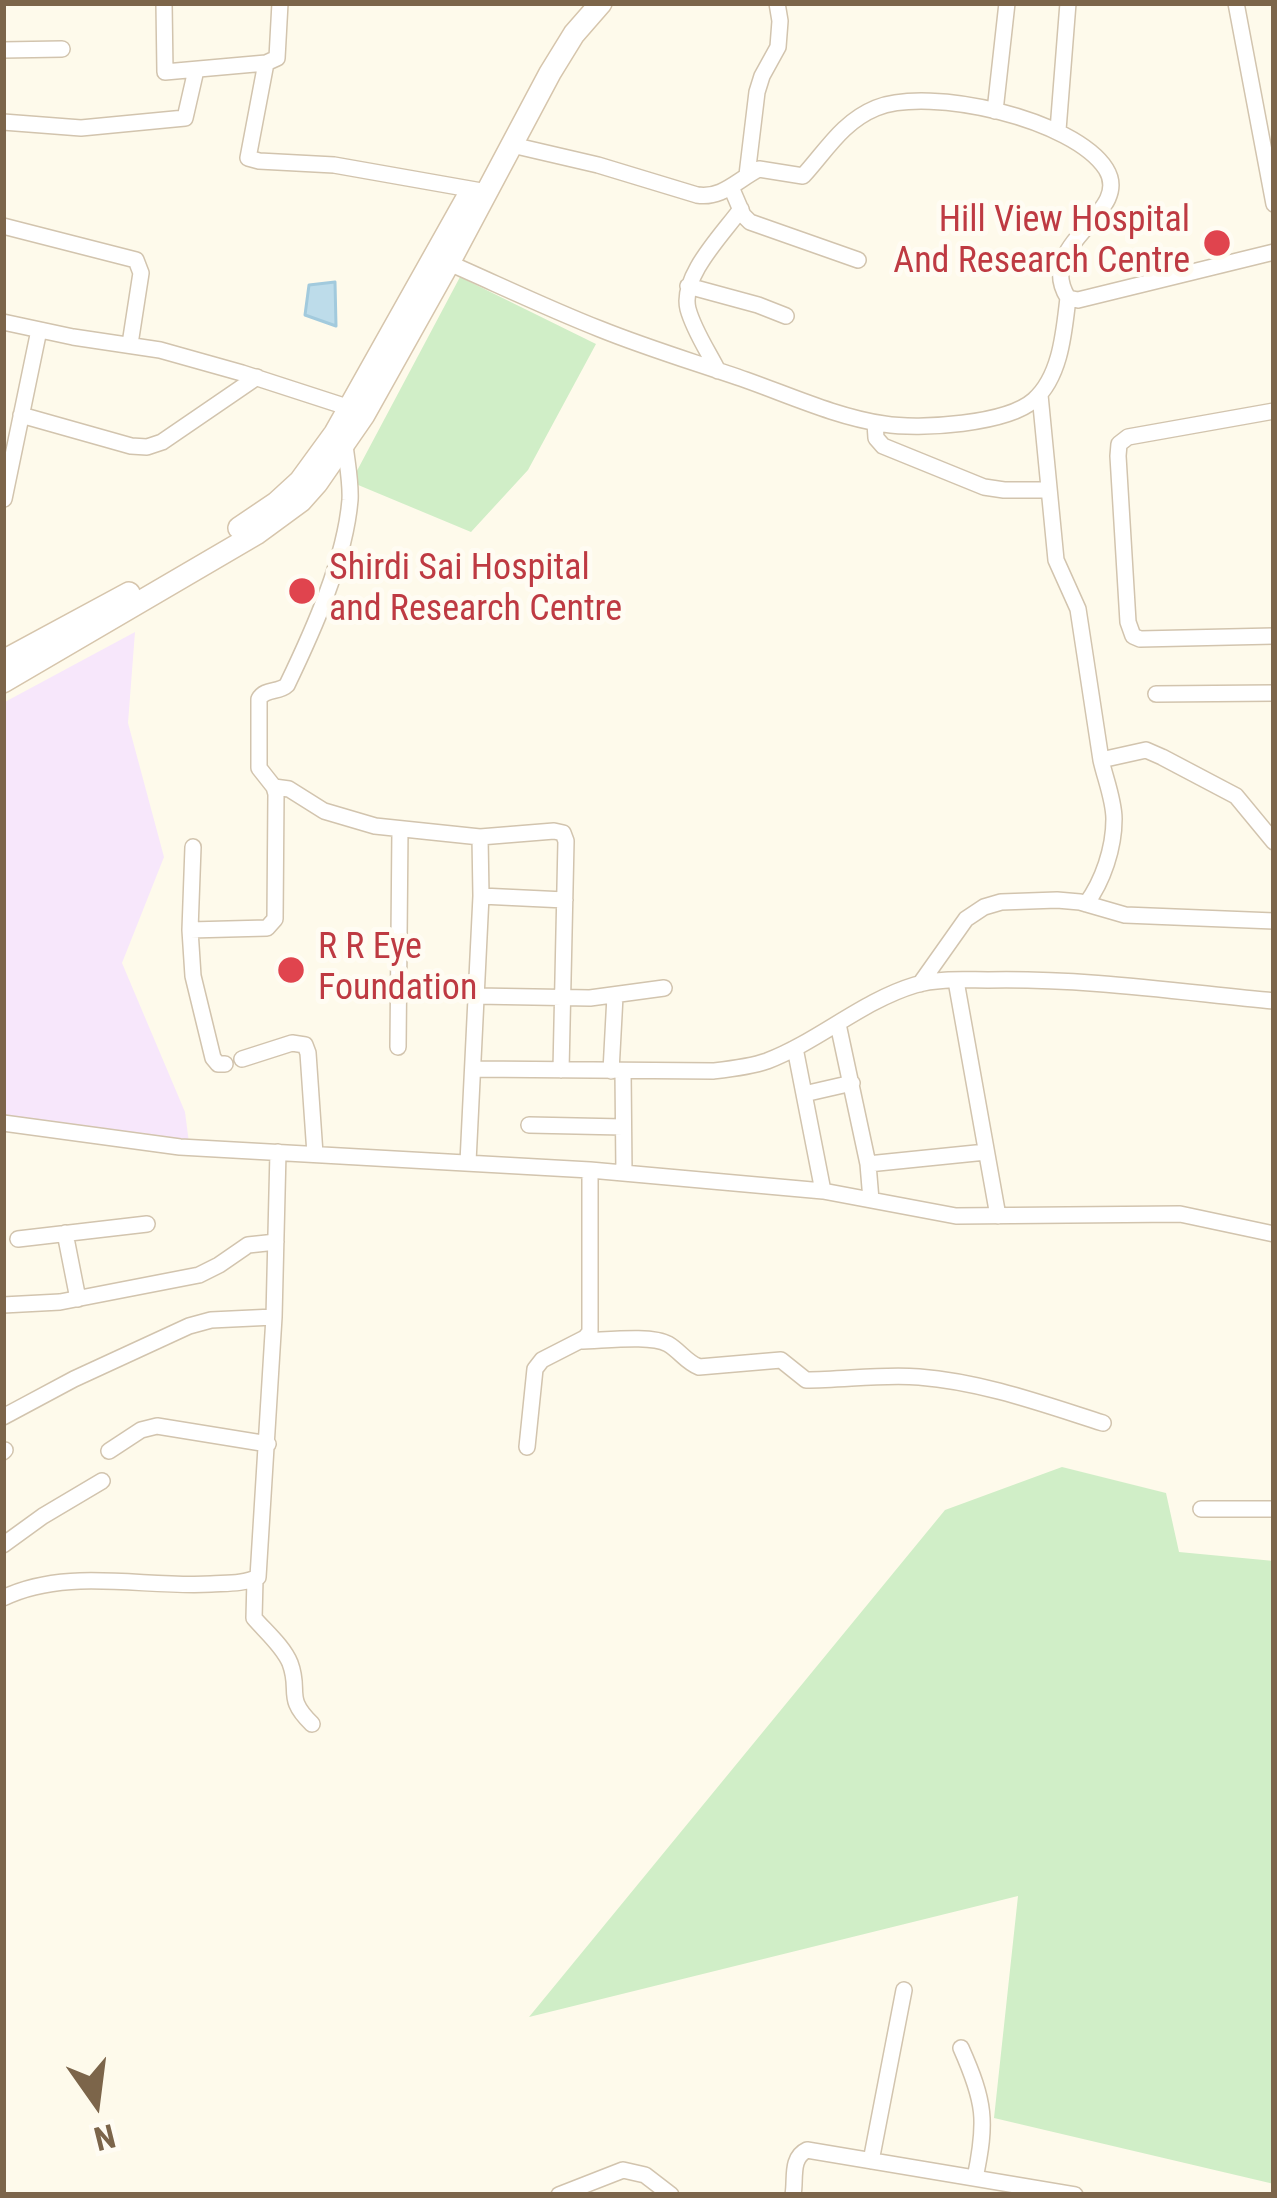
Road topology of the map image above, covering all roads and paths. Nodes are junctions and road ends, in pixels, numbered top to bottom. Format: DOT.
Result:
graph roads {
  1 [pos="164,3"];
  2 [pos="280,3"];
  3 [pos="585,3"];
  4 [pos="601,3"];
  5 [pos="777,3"];
  6 [pos="1007,3"];
  7 [pos="1068,3"];
  8 [pos="1236,3"];
  9 [pos="62,49"];
  10 [pos="3,50"];
  11 [pos="266,63"];
  12 [pos="196,70"];
  13 [pos="995,111"];
  14 [pos="3,122"];
  15 [pos="1058,130"];
  16 [pos="512,145"];
  17 [pos="747,176"];
  18 [pos="731,187"];
  19 [pos="480,190"];
  20 [pos="1274,204"];
  21 [pos="741,209"];
  22 [pos="3,226"];
  23 [pos="1274,252"];
  24 [pos="858,260"];
  25 [pos="449,263"];
  26 [pos="688,286"];
  27 [pos="1068,298"];
  28 [pos="786,316"];
  29 [pos="3,322"];
  30 [pos="39,330"];
  31 [pos="130,344"];
  32 [pos="718,371"];
  33 [pos="257,377"];
  34 [pos="1040,395"];
  35 [pos="350,407"];
  36 [pos="1274,411"];
  37 [pos="21,415"];
  38 [pos="875,423"];
  39 [pos="345,445"];
  40 [pos="1049,490"];
  41 [pos="4,499"];
  42 [pos="1274,636"];
  43 [pos="5,671"];
  44 [pos="1274,692"];
  45 [pos="1156,694"];
  46 [pos="1101,760"];
  47 [pos="274,787"];
  48 [pos="400,829"];
  49 [pos="480,837"];
  50 [pos="1274,842"];
  51 [pos="193,847"];
  52 [pos="481,896"];
  53 [pos="565,900"];
  54 [pos="1086,904"];
  55 [pos="1274,921"];
  56 [pos="190,930"];
  57 [pos="956,981"];
  58 [pos="920,984"];
  59 [pos="664,988"];
  60 [pos="615,995"];
  61 [pos="477,996"];
  62 [pos="562,998"];
  63 [pos="1274,1001"];
  64 [pos="838,1024"];
  65 [pos="398,1047"];
  66 [pos="794,1048"];
  67 [pos="473,1069"];
  68 [pos="561,1070"];
  69 [pos="617,1071"];
  70 [pos="852,1083"];
  71 [pos="804,1094"];
  72 [pos="3,1123"];
  73 [pos="529,1125"];
  74 [pos="623,1127"];
  75 [pos="278,1152"];
  76 [pos="986,1153"];
  77 [pos="315,1154"];
  78 [pos="468,1162"];
  79 [pos="868,1164"];
  80 [pos="590,1170"];
  81 [pos="624,1173"];
  82 [pos="823,1191"];
  83 [pos="872,1200"];
  84 [pos="998,1216"];
  85 [pos="147,1224"];
  86 [pos="65,1234"];
  87 [pos="1274,1234"];
  88 [pos="18,1239"];
  89 [pos="276,1241"];
  90 [pos="78,1299"];
  91 [pos="3,1305"];
  92 [pos="274,1318"];
  93 [pos="580,1341"];
  94 [pos="3,1417"];
  95 [pos="1103,1423"];
  96 [pos="268,1444"];
  97 [pos="527,1447"];
  98 [pos="110,1451"];
  99 [pos="101,1481"];
  100 [pos="1201,1509"];
  101 [pos="1274,1509"];
  102 [pos="3,1545"];
  103 [pos="255,1580"];
  104 [pos="3,1598"];
  105 [pos="313,1724"];
  106 [pos="904,1990"];
  107 [pos="962,2048"];
  108 [pos="871,2161"];
  109 [pos="976,2179"];
  110 [pos="559,2195"];
  111 [pos="671,2195"];
  112 [pos="793,2195"];
  113 [pos="1075,2195"];
  1 -- 12 [label="street"];
  2 -- 11 [label="street"];
  3 -- 19 [label="main road"];
  4 -- 16 [label="main road"];
  5 -- 17 [label="street"];
  6 -- 13 [label="street"];
  7 -- 15 [label="street"];
  8 -- 20 [label="street"];
  9 -- 10 [label="street"];
  11 -- 12 [label="street"];
  11 -- 19 [label="street"];
  12 -- 14 [label="street"];
  13 -- 15 [label="street"];
  13 -- 17 [label="street"];
  15 -- 27 [label="street"];
  16 -- 18 [label="street"];
  16 -- 19 [label="main road"];
  17 -- 18 [label="street"];
  18 -- 21 [label="street"];
  19 -- 25 [label="main road"];
  19 -- 35 [label="main road"];
  21 -- 24 [label="street"];
  21 -- 26 [label="street"];
  22 -- 31 [label="street"];
  23 -- 27 [label="street"];
  25 -- 32 [label="street"];
  25 -- 39 [label="main road"];
  26 -- 28 [label="street"];
  26 -- 32 [label="street"];
  27 -- 34 [label="street"];
  29 -- 30 [label="street"];
  30 -- 31 [label="street"];
  30 -- 37 [label="street"];
  31 -- 33 [label="street"];
  32 -- 38 [label="street"];
  33 -- 35 [label="street"];
  33 -- 37 [label="street"];
  34 -- 38 [label="street"];
  34 -- 40 [label="street"];
  35 -- 43 [label="main road"];
  36 -- 42 [label="street"];
  37 -- 41 [label="street"];
  38 -- 40 [label="street"];
  39 -- 43 [label="main road"];
  39 -- 47 [label="street"];
  40 -- 46 [label="street"];
  44 -- 45 [label="street"];
  46 -- 50 [label="street"];
  46 -- 54 [label="street"];
  47 -- 48 [label="street"];
  47 -- 56 [label="street"];
  48 -- 49 [label="street"];
  48 -- 65 [label="street"];
  49 -- 52 [label="street"];
  49 -- 53 [label="street"];
  51 -- 56 [label="street"];
  52 -- 53 [label="street"];
  52 -- 61 [label="street"];
  53 -- 62 [label="street"];
  54 -- 55 [label="street"];
  54 -- 58 [label="street"];
  56 -- 77 [label="street"];
  57 -- 58 [label="street"];
  57 -- 63 [label="street"];
  57 -- 76 [label="street"];
  58 -- 64 [label="street"];
  59 -- 60 [label="street"];
  60 -- 62 [label="street"];
  60 -- 69 [label="street"];
  61 -- 62 [label="street"];
  61 -- 67 [label="street"];
  62 -- 68 [label="street"];
  64 -- 66 [label="street"];
  64 -- 70 [label="street"];
  66 -- 69 [label="street"];
  66 -- 71 [label="street"];
  67 -- 68 [label="street"];
  67 -- 78 [label="street"];
  68 -- 69 [label="street"];
  69 -- 74 [label="street"];
  70 -- 71 [label="street"];
  70 -- 79 [label="street"];
  71 -- 82 [label="street"];
  72 -- 75 [label="street"];
  73 -- 74 [label="street"];
  74 -- 81 [label="street"];
  75 -- 77 [label="street"];
  75 -- 89 [label="street"];
  76 -- 79 [label="street"];
  76 -- 84 [label="street"];
  77 -- 78 [label="street"];
  78 -- 80 [label="street"];
  79 -- 83 [label="street"];
  80 -- 81 [label="street"];
  80 -- 93 [label="street"];
  81 -- 82 [label="street"];
  82 -- 83 [label="street"];
  83 -- 84 [label="street"];
  84 -- 87 [label="street"];
  85 -- 86 [label="street"];
  86 -- 88 [label="street"];
  86 -- 90 [label="street"];
  89 -- 90 [label="street"];
  89 -- 92 [label="street"];
  90 -- 91 [label="street"];
  92 -- 94 [label="street"];
  92 -- 96 [label="street"];
  93 -- 95 [label="street"];
  93 -- 97 [label="street"];
  96 -- 98 [label="street"];
  96 -- 103 [label="street"];
  99 -- 102 [label="street"];
  100 -- 101 [label="street"];
  103 -- 104 [label="street"];
  103 -- 105 [label="street"];
  106 -- 108 [label="street"];
  107 -- 109 [label="street"];
  108 -- 109 [label="street"];
  108 -- 112 [label="street"];
  109 -- 113 [label="street"];
  110 -- 111 [label="street"];
}
